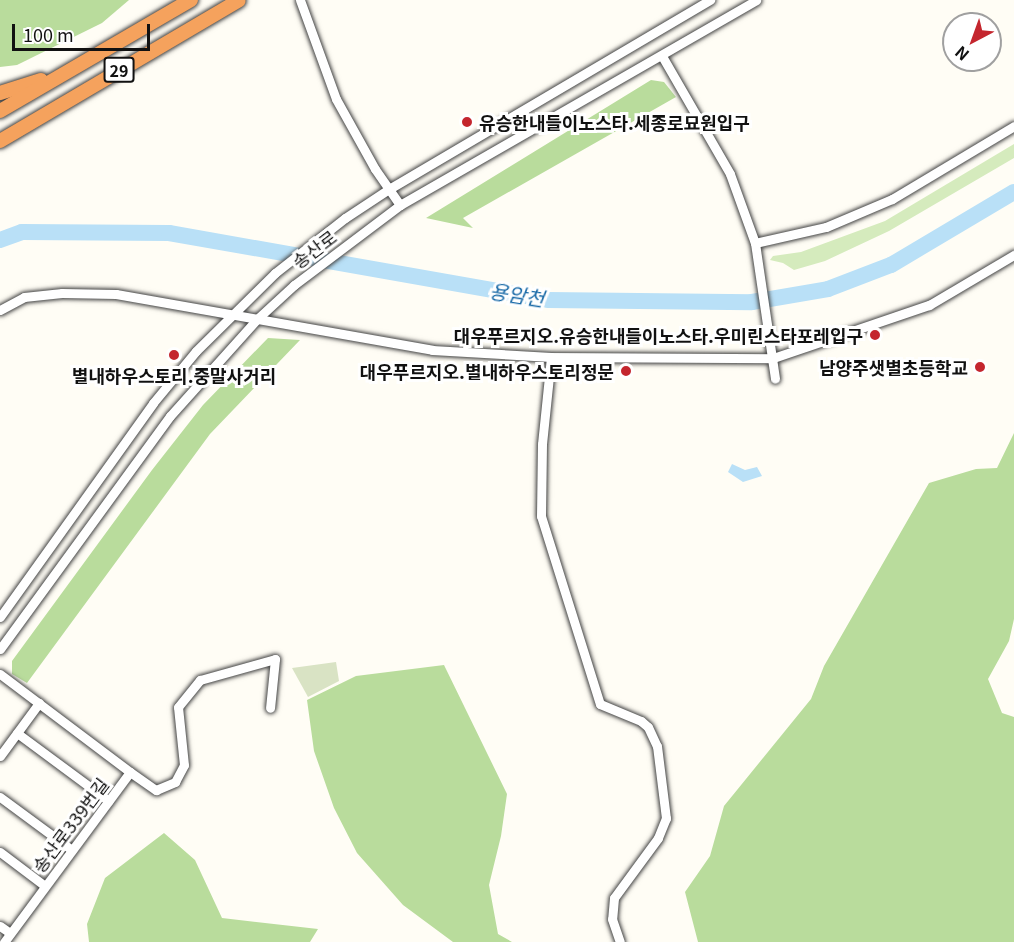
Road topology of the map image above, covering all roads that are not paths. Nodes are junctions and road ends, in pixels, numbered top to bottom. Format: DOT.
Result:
graph roads {
  1 [pos="191,0"];
  2 [pos="239,0"];
  3 [pos="300,0"];
  4 [pos="710,0"];
  5 [pos="756,0"];
  6 [pos="662,56"];
  7 [pos="63,73"];
  8 [pos="0,93"];
  9 [pos="0,111"];
  10 [pos="1014,126"];
  11 [pos="0,141"];
  12 [pos="389,189"];
  13 [pos="400,205"];
  14 [pos="755,243"];
  15 [pos="1014,255"];
  16 [pos="0,310"];
  17 [pos="232,315"];
  18 [pos="256,320"];
  19 [pos="551,357"];
  20 [pos="773,358"];
  21 [pos="776,379"];
  22 [pos="0,617"];
  23 [pos="0,649"];
  24 [pos="0,674"];
  25 [pos="39,703"];
  26 [pos="270,708"];
  27 [pos="17,734"];
  28 [pos="0,756"];
  29 [pos="130,772"];
  30 [pos="0,797"];
  31 [pos="109,801"];
  32 [pos="72,850"];
  33 [pos="0,852"];
  34 [pos="45,886"];
  35 [pos="0,926"];
  36 [pos="10,933"];
  37 [pos="4,942"];
  38 [pos="620,942"];
  1 -- 7 [label="highway, 29"];
  2 -- 11 [label="highway, 29"];
  3 -- 12 [label="street"];
  4 -- 12 [label="street, 송산로"];
  5 -- 6 [label="street, 송산로"];
  6 -- 13 [label="street, 송산로"];
  6 -- 14 [label="street"];
  7 -- 8 [label="highway"];
  7 -- 9 [label="highway, 29"];
  10 -- 14 [label="street"];
  12 -- 13 [label="street"];
  12 -- 17 [label="street, 송산로"];
  13 -- 18 [label="street, 송산로"];
  14 -- 20 [label="street"];
  15 -- 20 [label="street"];
  16 -- 17 [label="street"];
  17 -- 18 [label="street"];
  17 -- 22 [label="street, 송산로"];
  18 -- 19 [label="street"];
  18 -- 23 [label="street, 송산로"];
  19 -- 20 [label="street"];
  19 -- 38 [label="street"];
  20 -- 21 [label="street"];
  24 -- 25 [label="street, 송산로339번길"];
  25 -- 27 [label="street"];
  25 -- 29 [label="street, 송산로339번길"];
  26 -- 29 [label="street"];
  27 -- 28 [label="street"];
  27 -- 31 [label="street"];
  29 -- 31 [label="street, 송산로339번길"];
  30 -- 32 [label="street"];
  31 -- 32 [label="street, 송산로339번길"];
  32 -- 34 [label="street, 송산로339번길"];
  33 -- 34 [label="street"];
  34 -- 36 [label="street, 송산로339번길"];
  35 -- 36 [label="street"];
  36 -- 37 [label="street, 송산로339번길"];
}
